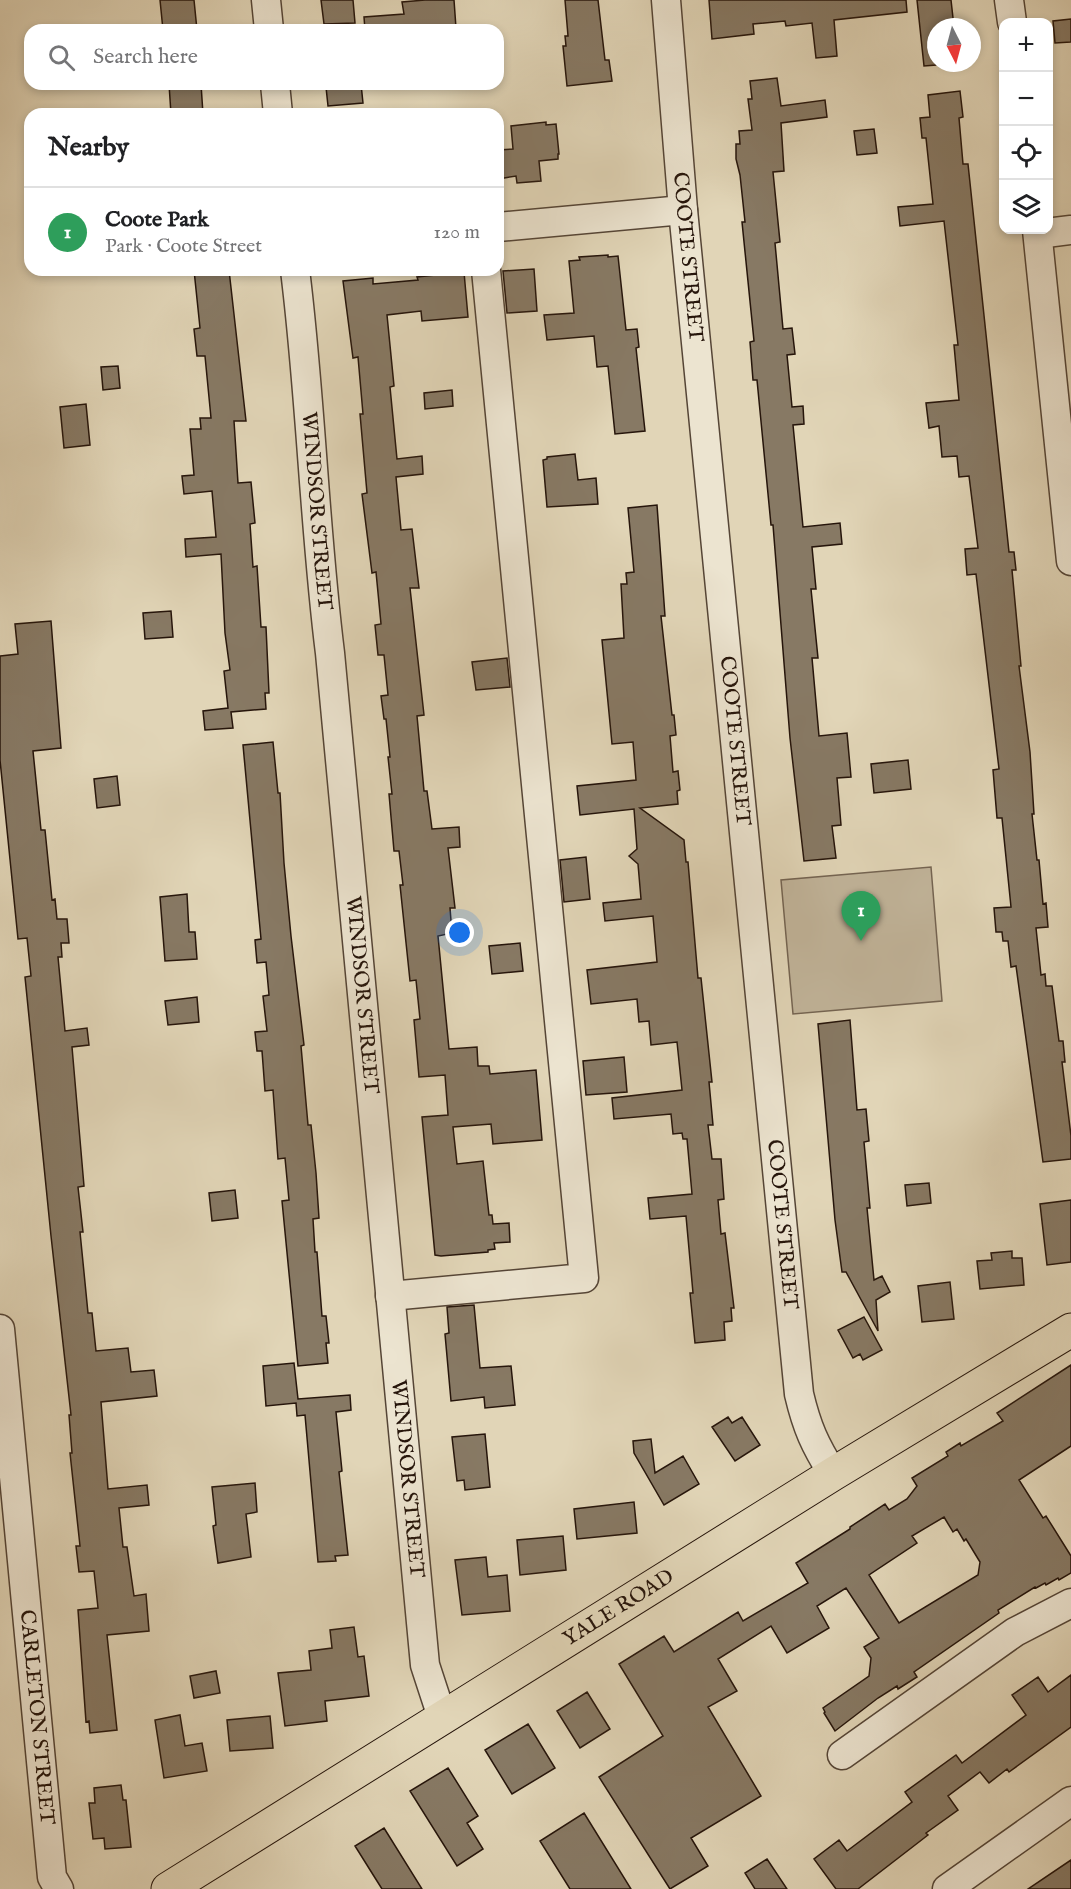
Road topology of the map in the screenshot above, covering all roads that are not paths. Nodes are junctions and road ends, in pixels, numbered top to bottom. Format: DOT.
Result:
graph roads {
  1 [pos="266,0"];
  2 [pos="666,0"];
  3 [pos="1010,0"];
  4 [pos="1012,18"];
  5 [pos="268,24"];
  6 [pos="276,90"];
  7 [pos="277,108"];
  8 [pos="683,210"];
  9 [pos="504,226"];
  10 [pos="1071,230"];
  11 [pos="1053,231"];
  12 [pos="1038,234"];
  13 [pos="296,276"];
  14 [pos="487,276"];
  15 [pos="1071,561"];
  16 [pos="390,1296"];
  17 [pos="0,1329"];
  18 [pos="1071,1330"];
  19 [pos="833,1474"];
  20 [pos="1071,1603"];
  21 [pos="442,1717"];
  22 [pos="842,1755"];
  23 [pos="1071,1801"];
  24 [pos="59,1889"];
  25 [pos="168,1889"];
  26 [pos="947,1889"];
  1 -- 5 [label="street"];
  2 -- 8 [label="street, COOTE STREET"];
  3 -- 4 [label="street"];
  6 -- 7 [label="street"];
  8 -- 9 [label="street"];
  8 -- 19 [label="street, COOTE STREET"];
  10 -- 11 [label="street"];
  12 -- 15 [label="street"];
  13 -- 16 [label="street, WINDSOR STREET"];
  14 -- 16 [label="street"];
  16 -- 21 [label="street, WINDSOR STREET"];
  17 -- 24 [label="street, CARLETON STREET"];
  18 -- 19 [label="main road, YALE ROAD"];
  19 -- 21 [label="main road, YALE ROAD"];
  20 -- 22 [label="street"];
  21 -- 25 [label="main road, YALE ROAD"];
  23 -- 26 [label="street"];
}
